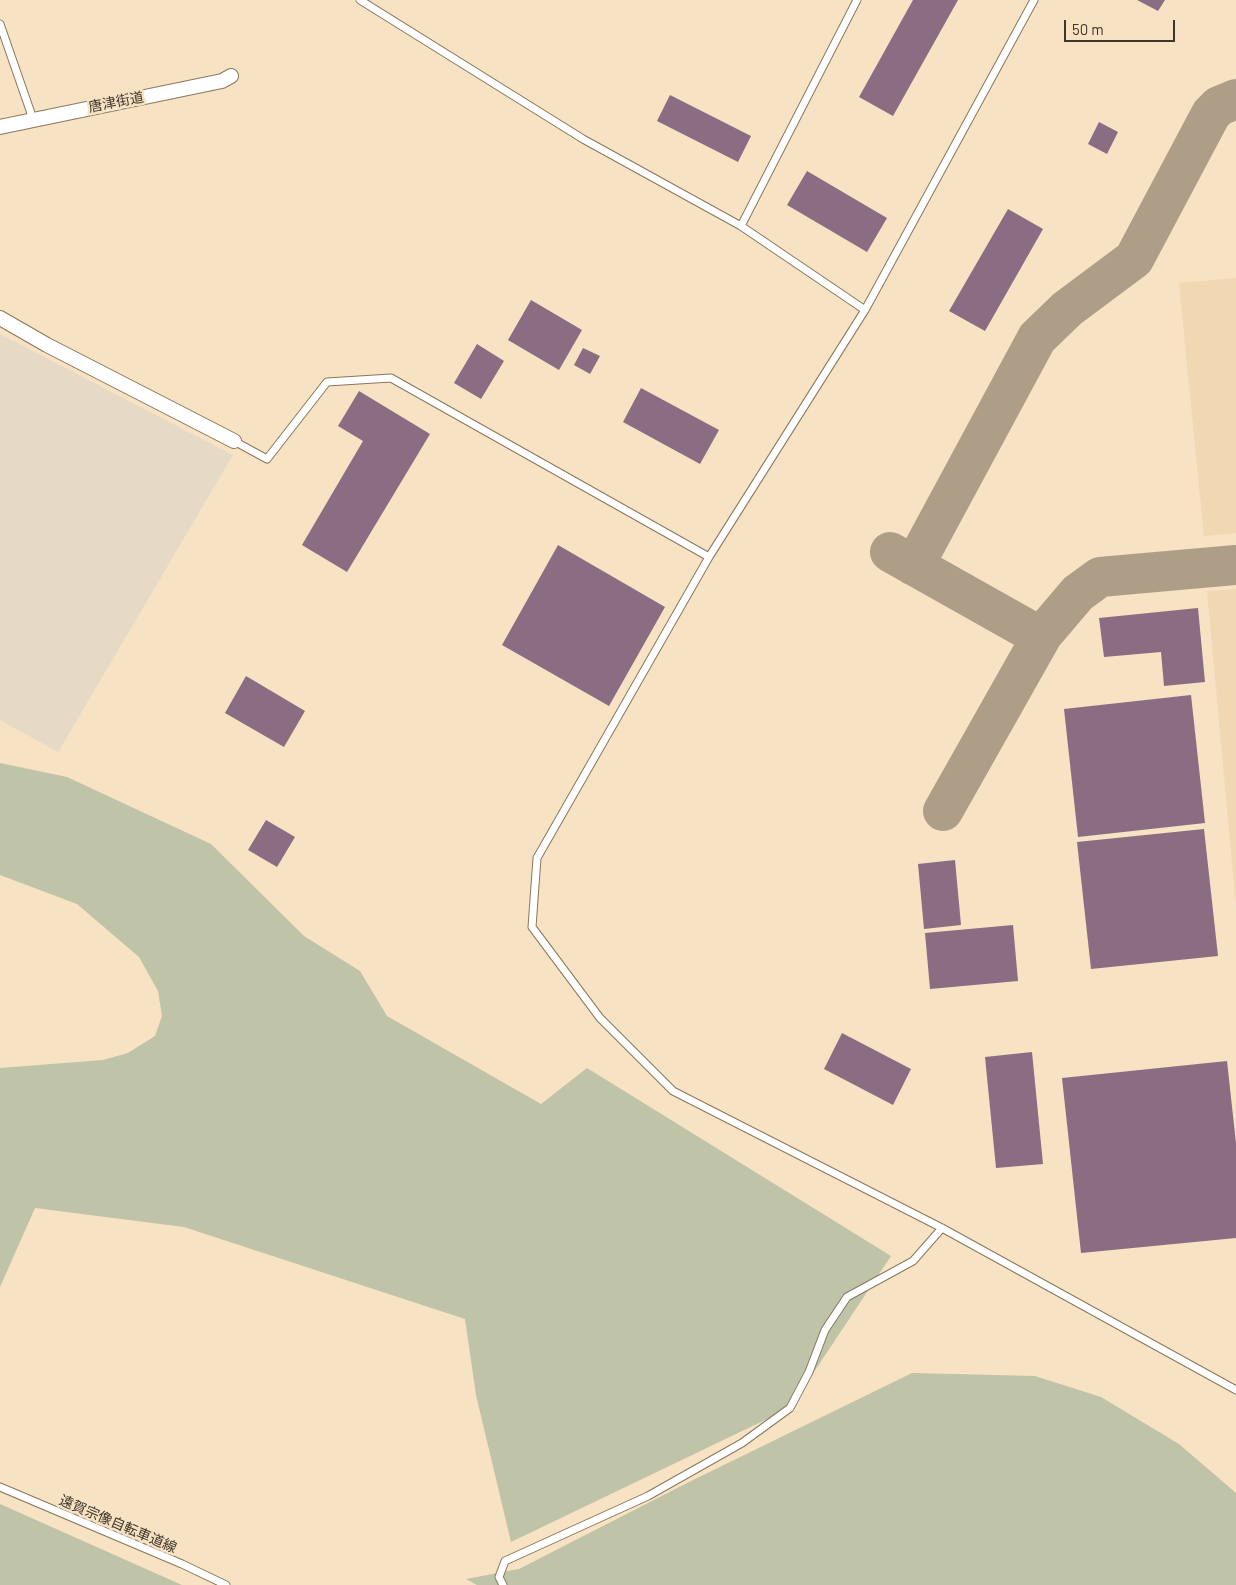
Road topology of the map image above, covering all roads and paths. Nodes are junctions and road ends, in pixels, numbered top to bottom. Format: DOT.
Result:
graph roads {
  1 [pos="360,0"];
  2 [pos="856,0"];
  3 [pos="1034,0"];
  4 [pos="0,24"];
  5 [pos="231,76"];
  6 [pos="32,118"];
  7 [pos="0,127"];
  8 [pos="740,226"];
  9 [pos="864,310"];
  10 [pos="0,318"];
  11 [pos="234,441"];
  12 [pos="708,556"];
  13 [pos="942,1228"];
  14 [pos="1236,1390"];
  15 [pos="0,1488"];
  16 [pos="226,1585"];
  17 [pos="503,1585"];
  1 -- 8 [label="lane"];
  2 -- 8 [label="lane"];
  3 -- 9 [label="lane"];
  4 -- 6 [label="lane"];
  5 -- 6 [label="street, 唐津街道"];
  6 -- 7 [label="street, 唐津街道"];
  8 -- 9 [label="lane"];
  9 -- 12 [label="lane"];
  10 -- 11 [label="street"];
  11 -- 12 [label="lane"];
  12 -- 13 [label="lane"];
  13 -- 14 [label="lane"];
  13 -- 17 [label="lane"];
  15 -- 16 [label="lane, 遠賀宗像自転車道線"];
}
